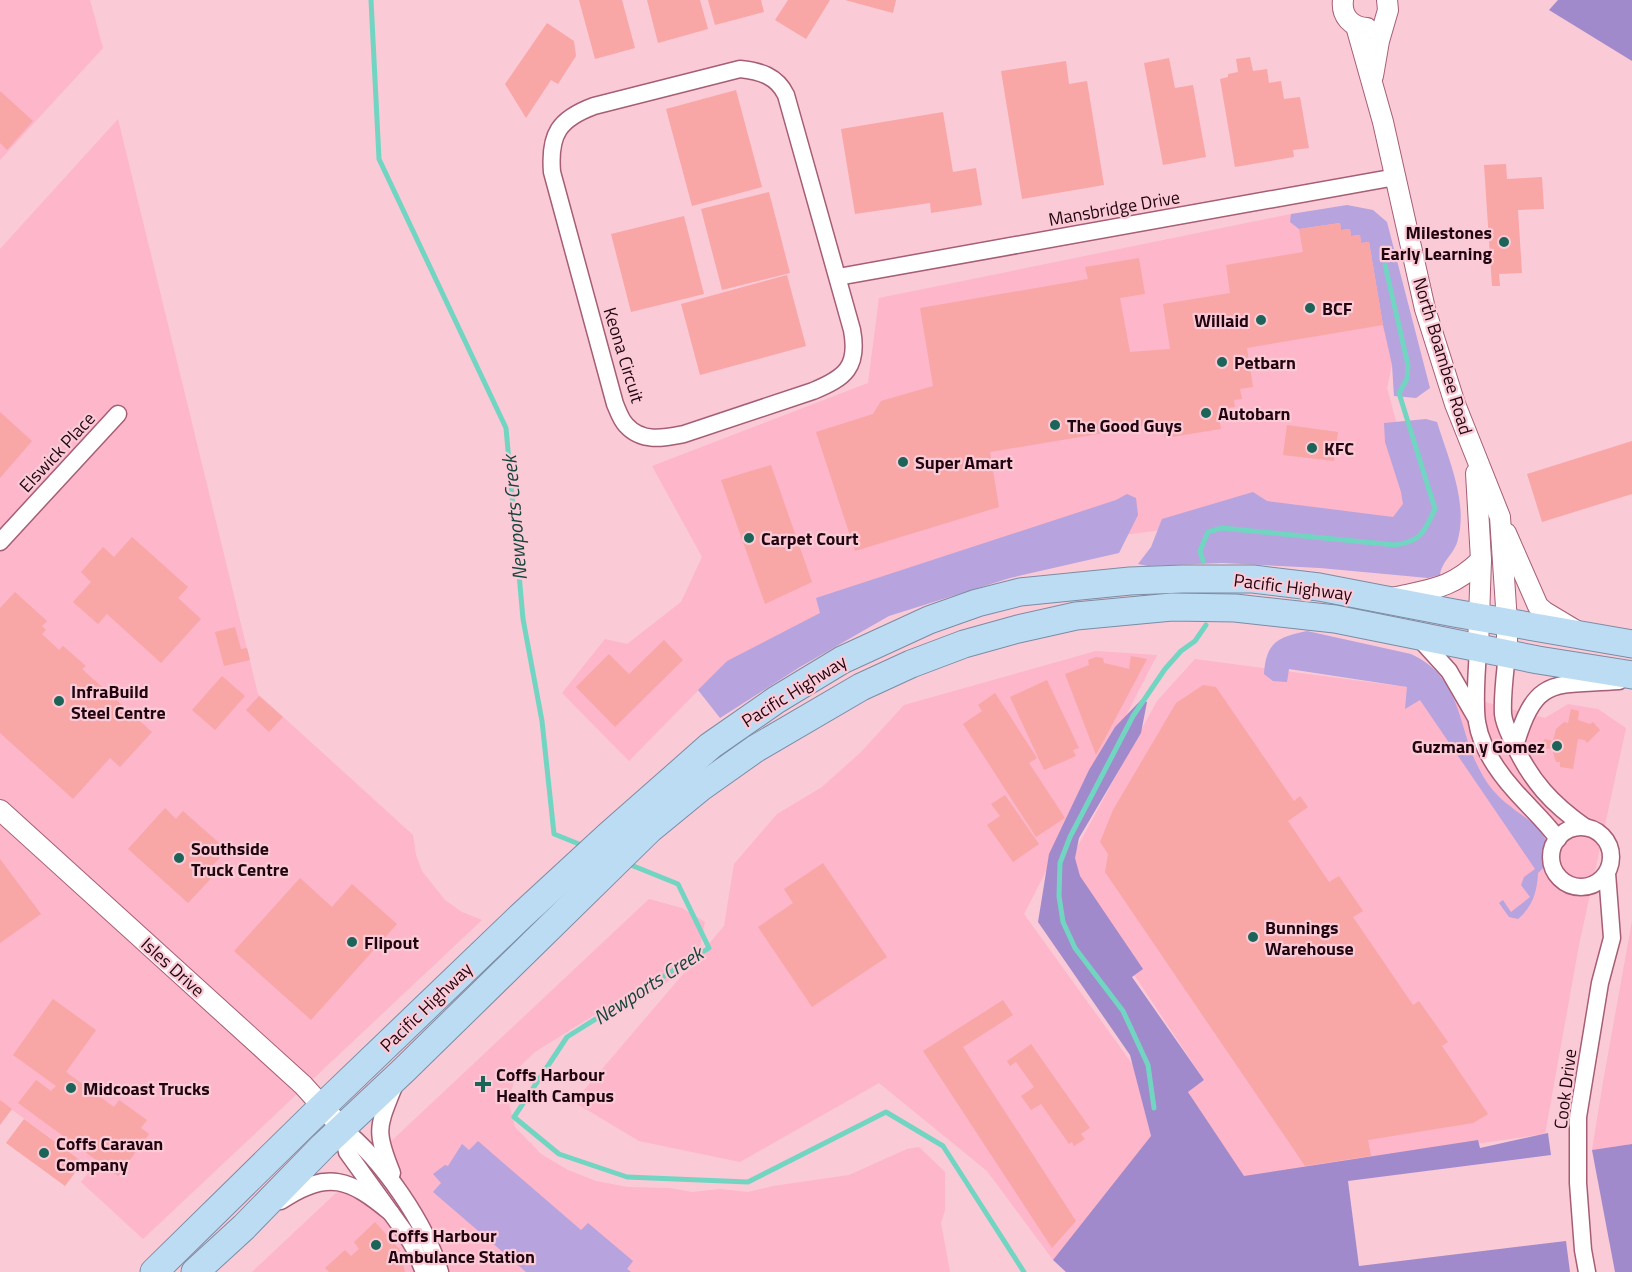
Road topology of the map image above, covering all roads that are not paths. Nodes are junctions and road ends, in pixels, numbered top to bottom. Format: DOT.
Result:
graph roads {
  1 [pos="1343,0"];
  2 [pos="1388,5"];
  3 [pos="1356,26"];
  4 [pos="1373,81"];
  5 [pos="1396,177"];
  6 [pos="838,277"];
  7 [pos="118,414"];
  8 [pos="1474,455"];
  9 [pos="1500,517"];
  10 [pos="0,542"];
  11 [pos="1481,560"];
  12 [pos="1384,600"];
  13 [pos="1480,617"];
  14 [pos="1507,622"];
  15 [pos="1417,636"];
  16 [pos="1585,636"];
  17 [pos="1632,644"];
  18 [pos="1478,648"];
  19 [pos="1507,654"];
  20 [pos="1632,675"];
  21 [pos="1632,681"];
  22 [pos="1477,723"];
  23 [pos="1515,746"];
  24 [pos="0,810"];
  25 [pos="1585,827"];
  26 [pos="1558,839"];
  27 [pos="620,841"];
  28 [pos="587,873"];
  29 [pos="1607,873"];
  30 [pos="1584,887"];
  31 [pos="1610,913"];
  32 [pos="398,1076"];
  33 [pos="322,1106"];
  34 [pos="342,1128"];
  35 [pos="402,1196"];
  36 [pos="392,1213"];
  37 [pos="244,1227"];
  38 [pos="154,1272"];
  39 [pos="195,1272"];
  40 [pos="424,1272"];
  41 [pos="441,1272"];
  42 [pos="1587,1272"];
  1 -- 3 [label="street, North Boambee Road"];
  2 -- 3 [label="street"];
  2 -- 4 [label="street, North Boambee Road"];
  3 -- 4 [label="street, North Boambee Road"];
  4 -- 5 [label="street, North Boambee Road"];
  5 -- 6 [label="street, Mansbridge Drive"];
  5 -- 8 [label="street, North Boambee Road"];
  6 -- 6 [label="street, Keona Circuit"];
  7 -- 10 [label="street, Elswick Place"];
  8 -- 9 [label="street, North Boambee Road"];
  8 -- 11 [label="street, North Boambee Road"];
  9 -- 14 [label="street, North Boambee Road"];
  9 -- 16 [label="street"];
  11 -- 12 [label="street"];
  11 -- 13 [label="street, North Boambee Road"];
  12 -- 13 [label="highway, Pacific Highway"];
  12 -- 27 [label="highway, Pacific Highway"];
  13 -- 14 [label="highway, Pacific Highway"];
  13 -- 18 [label="street, North Boambee Road"];
  14 -- 16 [label="highway, Pacific Highway"];
  14 -- 19 [label="street, North Boambee Road"];
  15 -- 18 [label="highway, Pacific Highway"];
  15 -- 22 [label="street"];
  15 -- 27 [label="highway, Pacific Highway"];
  16 -- 17 [label="highway, Pacific Highway"];
  18 -- 19 [label="highway, Pacific Highway"];
  18 -- 22 [label="street"];
  19 -- 20 [label="highway, Pacific Highway"];
  19 -- 23 [label="street"];
  21 -- 23 [label="street"];
  22 -- 26 [label="street"];
  23 -- 25 [label="street"];
  24 -- 33 [label="street, Isles Drive"];
  25 -- 26 [label="street"];
  25 -- 29 [label="street"];
  26 -- 30 [label="street"];
  27 -- 28 [label="highway, Pacific Highway"];
  28 -- 32 [label="highway, Pacific Highway"];
  28 -- 33 [label="highway, Pacific Highway"];
  29 -- 30 [label="street"];
  29 -- 31 [label="street, Cook Drive"];
  30 -- 31 [label="street"];
  31 -- 42 [label="street, Cook Drive"];
  32 -- 34 [label="highway, Pacific Highway"];
  32 -- 35 [label="street"];
  33 -- 34 [label="street, Isles Drive"];
  33 -- 38 [label="highway, Pacific Highway"];
  34 -- 35 [label="street"];
  34 -- 36 [label="street"];
  34 -- 37 [label="highway, Pacific Highway"];
  35 -- 41 [label="street"];
  36 -- 37 [label="street"];
  36 -- 40 [label="street"];
  37 -- 39 [label="highway, Pacific Highway"];
}
